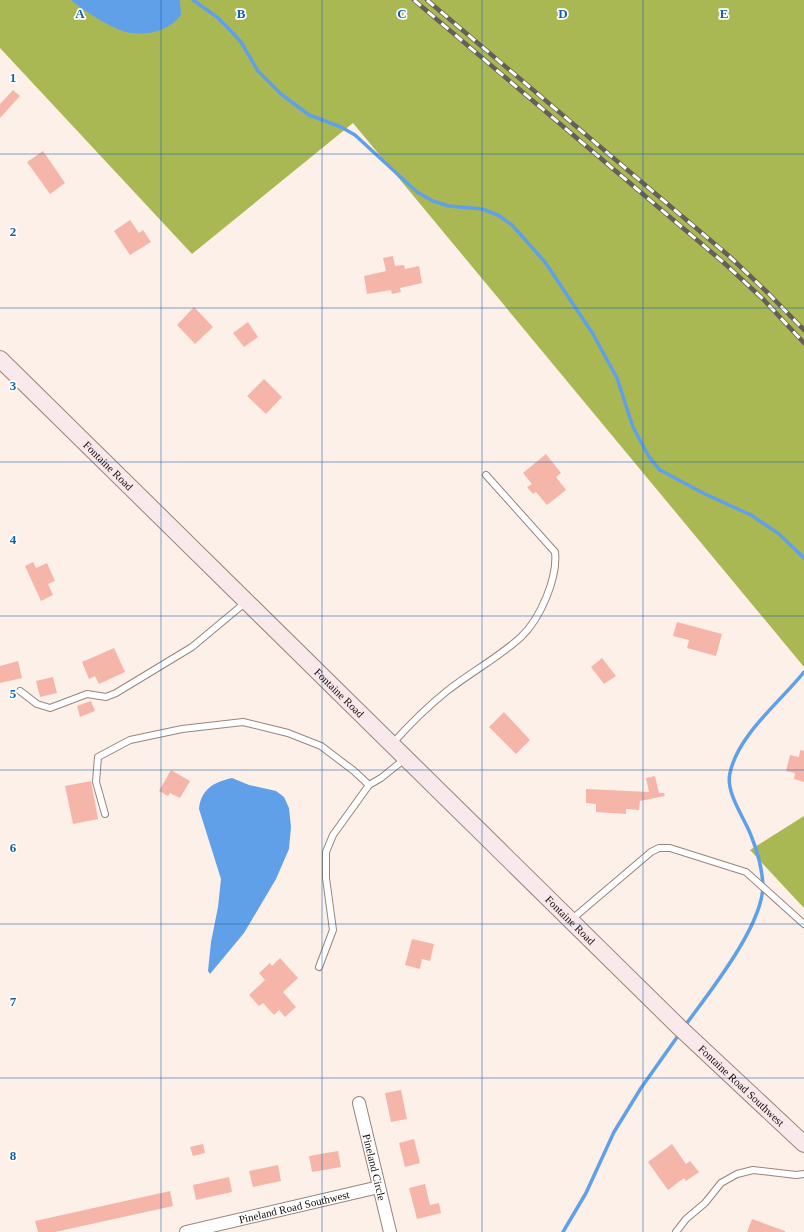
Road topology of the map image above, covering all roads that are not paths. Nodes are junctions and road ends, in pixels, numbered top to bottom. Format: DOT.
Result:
graph roads {
  1 [pos="0,359"];
  2 [pos="486,475"];
  3 [pos="248,602"];
  4 [pos="20,691"];
  5 [pos="392,744"];
  6 [pos="406,758"];
  7 [pos="369,786"];
  8 [pos="105,814"];
  9 [pos="571,920"];
  10 [pos="804,924"];
  11 [pos="319,967"];
  12 [pos="679,1027"];
  13 [pos="359,1103"];
  14 [pos="804,1144"];
  15 [pos="804,1174"];
  16 [pos="379,1187"];
  17 [pos="186,1232"];
  18 [pos="390,1232"];
  19 [pos="676,1232"];
  1 -- 3 [label="main road, Fontaine Road"];
  2 -- 5 [label="lane"];
  3 -- 4 [label="lane"];
  3 -- 5 [label="main road, Fontaine Road"];
  5 -- 6 [label="main road, Fontaine Road"];
  6 -- 7 [label="lane"];
  6 -- 9 [label="main road, Fontaine Road"];
  7 -- 8 [label="lane"];
  7 -- 11 [label="lane"];
  9 -- 10 [label="lane"];
  9 -- 12 [label="main road, Fontaine Road"];
  12 -- 14 [label="main road, Fontaine Road Southwest"];
  13 -- 16 [label="street, Pineland Circle"];
  15 -- 19 [label="lane"];
  16 -- 17 [label="street, Pineland Road Southwest"];
  16 -- 18 [label="street, Pineland Circle"];
}
